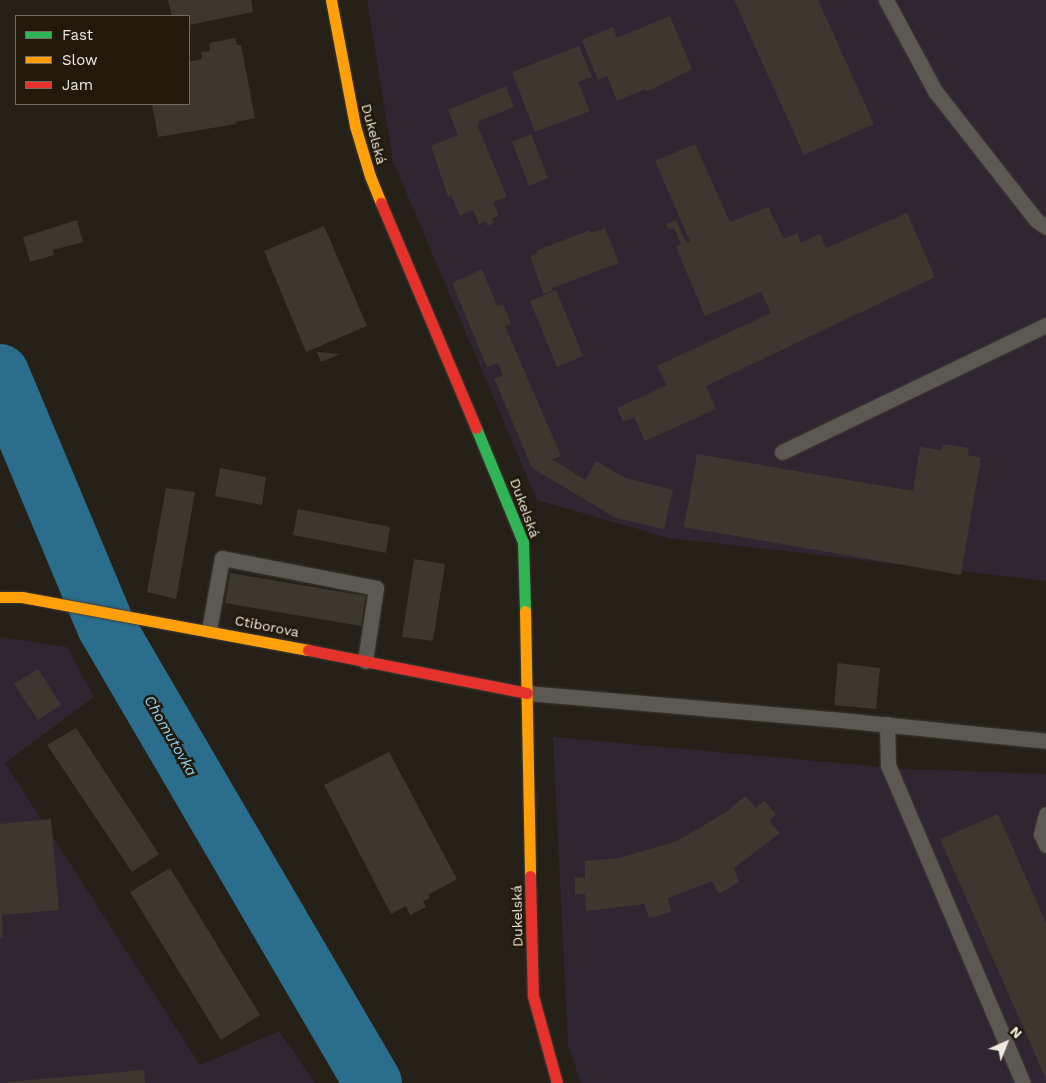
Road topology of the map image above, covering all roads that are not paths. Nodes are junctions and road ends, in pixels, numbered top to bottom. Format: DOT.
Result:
graph roads {
  1 [pos="331,0"];
  2 [pos="886,0"];
  3 [pos="1046,227"];
  4 [pos="1046,325"];
  5 [pos="782,452"];
  6 [pos="0,597"];
  7 [pos="209,630"];
  8 [pos="364,661"];
  9 [pos="527,693"];
  10 [pos="887,724"];
  11 [pos="1046,741"];
  12 [pos="1046,814"];
  13 [pos="1046,845"];
  14 [pos="557,1083"];
  15 [pos="1023,1083"];
  1 -- 9 [label="street, Dukelská"];
  2 -- 3 [label="lane"];
  4 -- 5 [label="lane"];
  6 -- 7 [label="street, Ctiborova"];
  7 -- 8 [label="street, Ctiborova"];
  7 -- 8 [label="lane"];
  8 -- 9 [label="street, Ctiborova"];
  9 -- 10 [label="lane"];
  9 -- 14 [label="street, Dukelská"];
  10 -- 11 [label="lane"];
  10 -- 15 [label="lane"];
  12 -- 13 [label="lane"];
}
